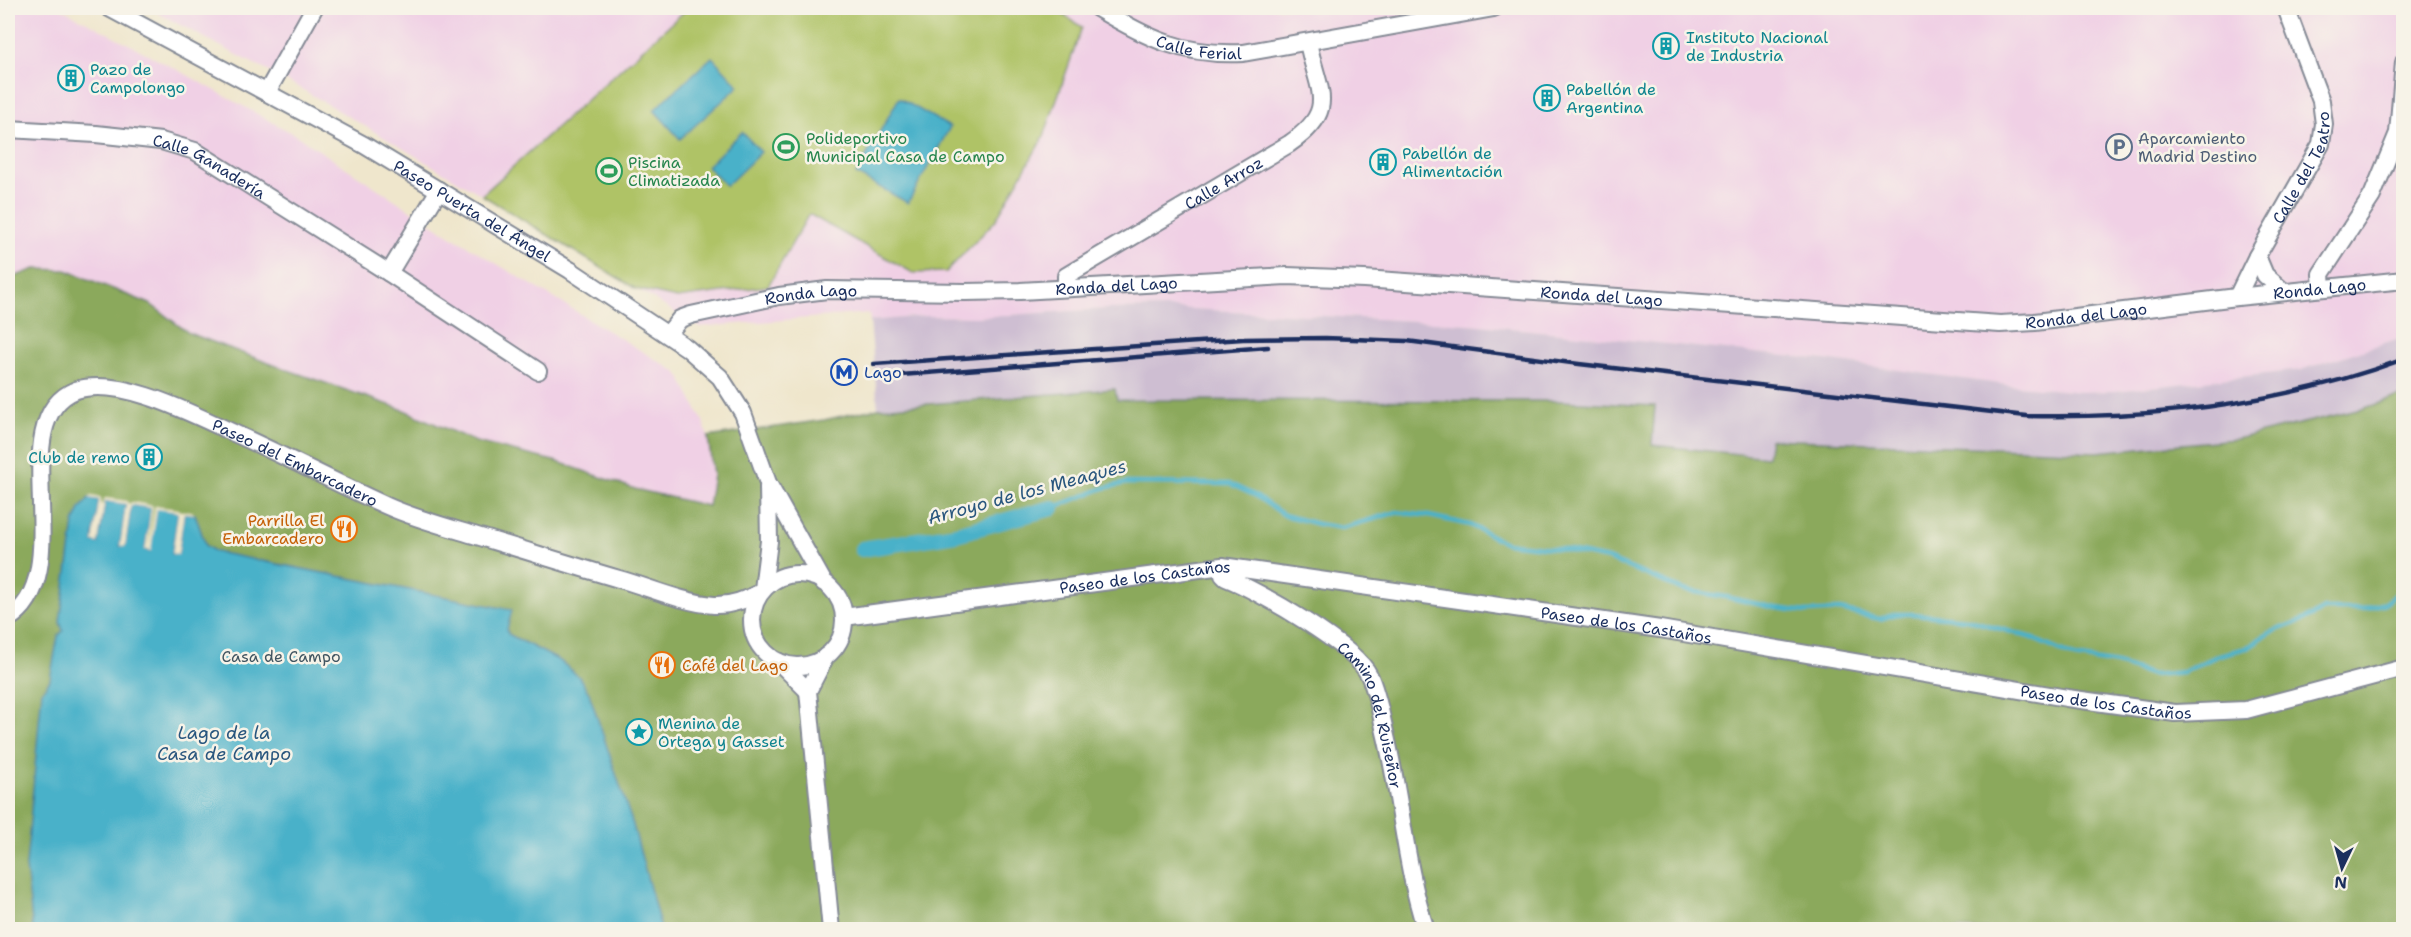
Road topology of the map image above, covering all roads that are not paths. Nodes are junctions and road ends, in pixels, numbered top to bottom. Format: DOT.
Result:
graph roads {
  1 [pos="109,8"];
  2 [pos="314,8"];
  3 [pos="1096,8"];
  4 [pos="1494,8"];
  5 [pos="2286,8"];
  6 [pos="1308,42"];
  7 [pos="2403,62"];
  8 [pos="267,92"];
  9 [pos="8,129"];
  10 [pos="439,190"];
  11 [pos="2257,256"];
  12 [pos="389,273"];
  13 [pos="2403,280"];
  14 [pos="1066,287"];
  15 [pos="2322,288"];
  16 [pos="964,292"];
  17 [pos="2284,292"];
  18 [pos="2237,297"];
  19 [pos="668,334"];
  20 [pos="538,370"];
  21 [pos="768,483"];
  22 [pos="1222,566"];
  23 [pos="824,582"];
  24 [pos="762,591"];
  25 [pos="844,616"];
  26 [pos="8,619"];
  27 [pos="826,656"];
  28 [pos="778,661"];
  29 [pos="2403,668"];
  30 [pos="808,691"];
  31 [pos="831,930"];
  32 [pos="1426,930"];
  1 -- 8 [label="street, Paseo Puerta del Ángel"];
  2 -- 8 [label="street"];
  3 -- 6 [label="street, Calle Ferial"];
  4 -- 6 [label="street, Calle Ferial"];
  5 -- 11 [label="street, Calle del Teatro"];
  6 -- 14 [label="street, Calle Arroz"];
  7 -- 15 [label="street"];
  8 -- 10 [label="street, Paseo Puerta del Ángel"];
  9 -- 12 [label="street, Calle Ganadería"];
  10 -- 12 [label="street"];
  10 -- 19 [label="street, Paseo Puerta del Ángel"];
  11 -- 17 [label="street"];
  11 -- 18 [label="street, Calle del Teatro"];
  12 -- 20 [label="street, Calle Ganadería"];
  13 -- 15 [label="street, Ronda Lago"];
  14 -- 16 [label="street, Ronda del Lago"];
  14 -- 18 [label="street, Ronda del Lago"];
  15 -- 17 [label="street, Ronda Lago"];
  16 -- 19 [label="street, Ronda Lago"];
  17 -- 18 [label="street, Ronda Lago"];
  19 -- 21 [label="street, Paseo Puerta del Ángel"];
  21 -- 23 [label="street, Paseo Puerta del Ángel"];
  21 -- 24 [label="street, Paseo Puerta del Ángel"];
  22 -- 25 [label="street, Paseo de los Castaños"];
  22 -- 29 [label="street, Paseo de los Castaños"];
  22 -- 32 [label="street, Camino del Ruiseñor"];
  23 -- 24 [label="street"];
  23 -- 25 [label="street"];
  24 -- 26 [label="street, Paseo del Embarcadero"];
  24 -- 28 [label="street"];
  25 -- 27 [label="street"];
  27 -- 28 [label="street"];
  27 -- 30 [label="street"];
  28 -- 30 [label="street"];
  30 -- 31 [label="street"];
}
